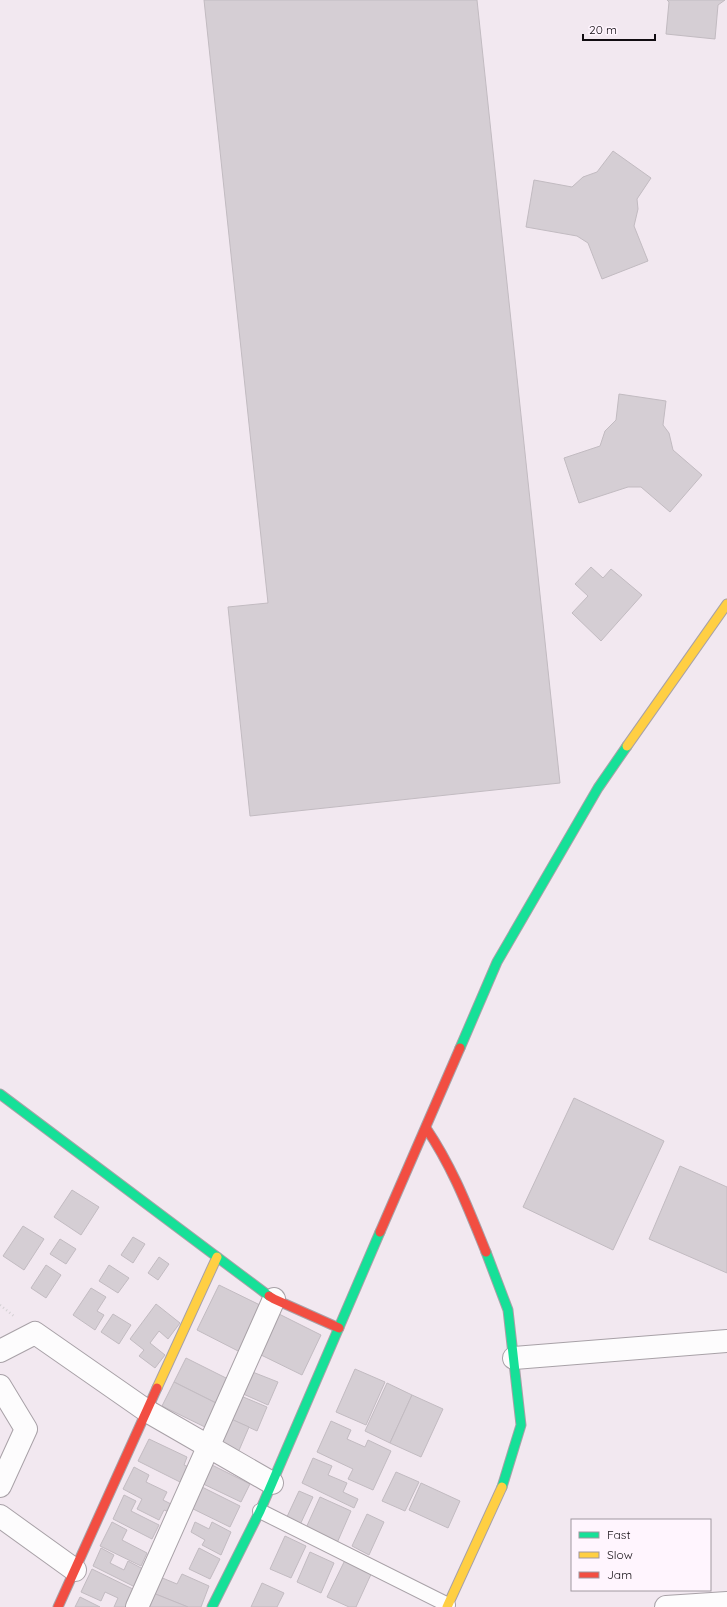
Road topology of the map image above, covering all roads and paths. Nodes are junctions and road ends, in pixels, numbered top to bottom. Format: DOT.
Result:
graph roads {
  1 [pos="727,604"];
  2 [pos="0,1094"];
  3 [pos="426,1128"];
  4 [pos="217,1257"];
  5 [pos="274,1299"];
  6 [pos="339,1328"];
  7 [pos="727,1341"];
  8 [pos="0,1351"];
  9 [pos="514,1358"];
  10 [pos="0,1386"];
  11 [pos="147,1411"];
  12 [pos="208,1446"];
  13 [pos="272,1483"];
  14 [pos="0,1486"];
  15 [pos="260,1511"];
  16 [pos="0,1516"];
  17 [pos="75,1570"];
  18 [pos="727,1603"];
  19 [pos="447,1606"];
  20 [pos="58,1607"];
  21 [pos="137,1607"];
  22 [pos="212,1607"];
  23 [pos="666,1607"];
  1 -- 3 [label="street"];
  2 -- 4 [label="street"];
  3 -- 6 [label="street"];
  3 -- 9 [label="street"];
  4 -- 5 [label="street"];
  4 -- 11 [label="street"];
  5 -- 6 [label="street"];
  5 -- 12 [label="street"];
  6 -- 13 [label="street"];
  7 -- 9 [label="street"];
  8 -- 11 [label="street"];
  9 -- 19 [label="street"];
  10 -- 14 [label="street"];
  11 -- 12 [label="street"];
  11 -- 17 [label="street"];
  12 -- 13 [label="street"];
  12 -- 21 [label="street"];
  13 -- 15 [label="street"];
  15 -- 19 [label="lane"];
  15 -- 22 [label="street"];
  16 -- 17 [label="street"];
  17 -- 20 [label="street"];
  18 -- 23 [label="street"];
}
